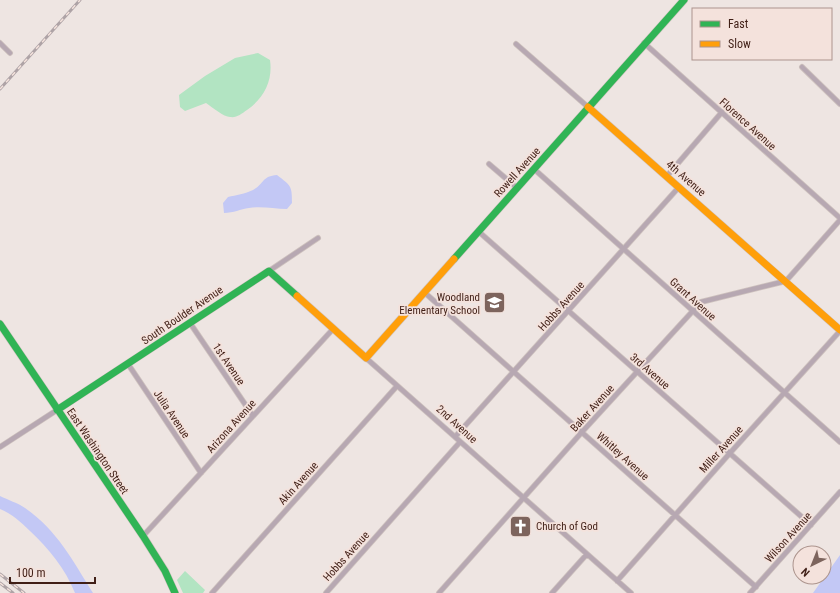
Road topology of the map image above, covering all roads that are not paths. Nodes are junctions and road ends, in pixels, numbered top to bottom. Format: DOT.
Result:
graph roads {
  1 [pos="684,0"];
  2 [pos="0,43"];
  3 [pos="644,43"];
  4 [pos="516,44"];
  5 [pos="10,53"];
  6 [pos="802,67"];
  7 [pos="839,101"];
  8 [pos="588,107"];
  9 [pos="722,112"];
  10 [pos="489,164"];
  11 [pos="534,169"];
  12 [pos="666,176"];
  13 [pos="679,187"];
  14 [pos="517,188"];
  15 [pos="840,219"];
  16 [pos="478,231"];
  17 [pos="318,238"];
  18 [pos="623,249"];
  19 [pos="269,271"];
  20 [pos="786,281"];
  21 [pos="424,292"];
  22 [pos="568,310"];
  23 [pos="692,310"];
  24 [pos="190,323"];
  25 [pos="0,324"];
  26 [pos="333,329"];
  27 [pos="840,330"];
  28 [pos="366,358"];
  29 [pos="128,364"];
  30 [pos="514,372"];
  31 [pos="637,372"];
  32 [pos="397,386"];
  33 [pos="785,392"];
  34 [pos="57,410"];
  35 [pos="253,416"];
  36 [pos="582,432"];
  37 [pos="455,437"];
  38 [pos="460,442"];
  39 [pos="840,442"];
  40 [pos="0,447"];
  41 [pos="730,453"];
  42 [pos="201,473"];
  43 [pos="840,492"];
  44 [pos="524,498"];
  45 [pos="675,515"];
  46 [pos="811,525"];
  47 [pos="143,536"];
  48 [pos="587,554"];
  49 [pos="617,581"];
  50 [pos="756,587"];
  51 [pos="175,593"];
  52 [pos="212,593"];
  53 [pos="326,593"];
  54 [pos="439,593"];
  55 [pos="552,593"];
  56 [pos="631,593"];
  57 [pos="750,593"];
  1 -- 3 [label="street, Rowell Avenue"];
  2 -- 5 [label="street"];
  3 -- 8 [label="street, Rowell Avenue"];
  3 -- 9 [label="street, Florence Avenue"];
  4 -- 8 [label="street, 4th Avenue"];
  6 -- 7 [label="street"];
  8 -- 11 [label="street, Rowell Avenue"];
  8 -- 12 [label="street, 4th Avenue"];
  9 -- 12 [label="street"];
  9 -- 15 [label="street, Florence Avenue"];
  10 -- 14 [label="street"];
  11 -- 14 [label="street, Rowell Avenue"];
  11 -- 18 [label="street, Grant Avenue"];
  12 -- 13 [label="street, 4th Avenue"];
  13 -- 18 [label="street, Hobbs Avenue"];
  13 -- 20 [label="street, 4th Avenue"];
  14 -- 16 [label="street, Rowell Avenue"];
  15 -- 20 [label="street"];
  16 -- 21 [label="street, Rowell Avenue"];
  16 -- 22 [label="street, 3rd Avenue"];
  17 -- 19 [label="street, South Boulder Avenue"];
  18 -- 22 [label="street, Hobbs Avenue"];
  18 -- 23 [label="street, Grant Avenue"];
  19 -- 24 [label="street, South Boulder Avenue"];
  19 -- 26 [label="street, 2nd Avenue"];
  20 -- 23 [label="street, Baker Avenue"];
  20 -- 27 [label="street, 4th Avenue"];
  21 -- 28 [label="street, Rowell Avenue"];
  21 -- 30 [label="street, Whitley Avenue"];
  22 -- 30 [label="street, Hobbs Avenue"];
  22 -- 31 [label="street, 3rd Avenue"];
  23 -- 31 [label="street, Baker Avenue"];
  23 -- 33 [label="street, Grant Avenue"];
  24 -- 29 [label="street, South Boulder Avenue"];
  24 -- 35 [label="street, 1st Avenue"];
  25 -- 34 [label="street, East Washington Street"];
  26 -- 28 [label="street, 2nd Avenue"];
  26 -- 35 [label="street, Arizona Avenue"];
  27 -- 33 [label="street, Miller Avenue"];
  28 -- 32 [label="street, 2nd Avenue"];
  29 -- 34 [label="street, South Boulder Avenue"];
  29 -- 42 [label="street, Julia Avenue"];
  30 -- 36 [label="street, Whitley Avenue"];
  30 -- 37 [label="street, Hobbs Avenue"];
  31 -- 36 [label="street, Baker Avenue"];
  31 -- 41 [label="street, 3rd Avenue"];
  32 -- 37 [label="street, 2nd Avenue"];
  32 -- 52 [label="street, Akin Avenue"];
  33 -- 39 [label="street, Grant Avenue"];
  33 -- 41 [label="street, Miller Avenue"];
  34 -- 40 [label="street"];
  34 -- 47 [label="street, East Washington Street"];
  35 -- 42 [label="street, Arizona Avenue"];
  36 -- 44 [label="street, Baker Avenue"];
  36 -- 45 [label="street, Whitley Avenue"];
  37 -- 38 [label="street, 2nd Avenue"];
  38 -- 44 [label="street, 2nd Avenue"];
  38 -- 53 [label="street, Hobbs Avenue"];
  41 -- 45 [label="street, Miller Avenue"];
  41 -- 46 [label="street, 3rd Avenue"];
  42 -- 47 [label="street, Arizona Avenue"];
  43 -- 46 [label="street, Wilson Avenue"];
  44 -- 48 [label="street, 2nd Avenue"];
  44 -- 54 [label="street, Baker Avenue"];
  45 -- 49 [label="street, Miller Avenue"];
  45 -- 50 [label="street, Whitley Avenue"];
  46 -- 50 [label="street, Wilson Avenue"];
  47 -- 51 [label="street, East Washington Street"];
  48 -- 49 [label="street, 2nd Avenue"];
  48 -- 55 [label="street"];
  49 -- 56 [label="street, 2nd Avenue"];
  50 -- 57 [label="street, Wilson Avenue"];
}
